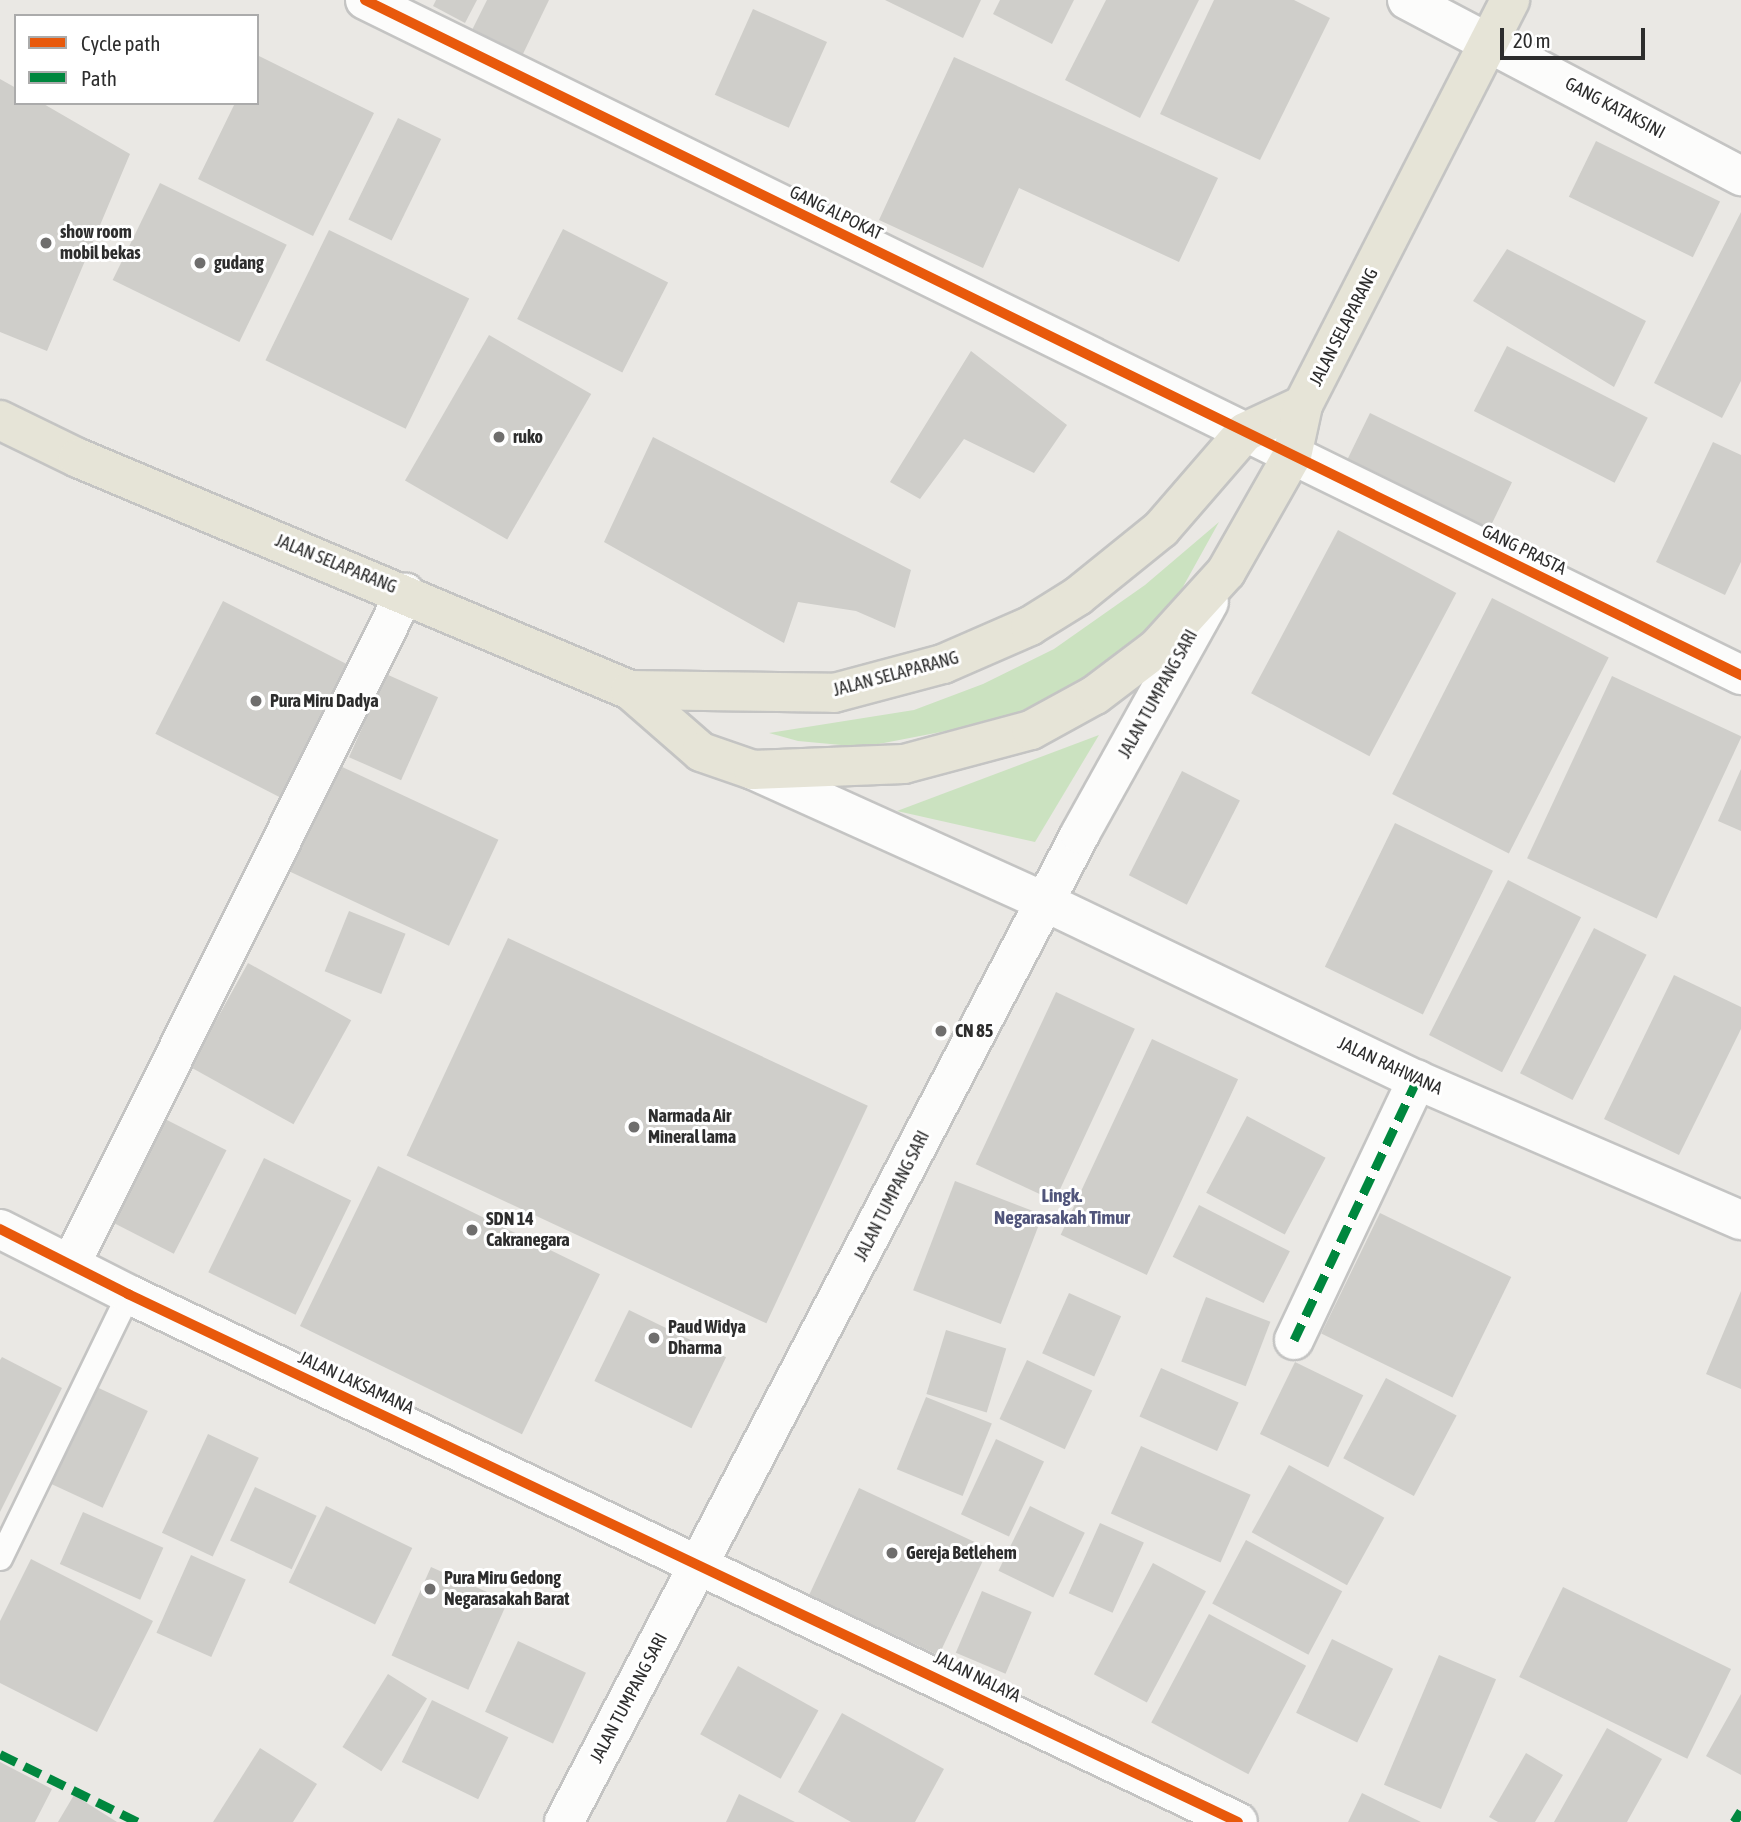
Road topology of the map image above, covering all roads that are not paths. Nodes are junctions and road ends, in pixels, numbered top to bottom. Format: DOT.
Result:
graph roads {
  1 [pos="365,0"];
  2 [pos="1407,0"];
  3 [pos="1510,0"];
  4 [pos="1488,39"];
  5 [pos="1741,176"];
  6 [pos="1303,405"];
  7 [pos="0,419"];
  8 [pos="1245,432"];
  9 [pos="1292,456"];
  10 [pos="1226,572"];
  11 [pos="405,593"];
  12 [pos="1741,675"];
  13 [pos="629,690"];
  14 [pos="753,771"];
  15 [pos="1045,902"];
  16 [pos="1418,1080"];
  17 [pos="1741,1220"];
  18 [pos="0,1229"];
  19 [pos="71,1264"];
  20 [pos="128,1294"];
  21 [pos="1294,1340"];
  22 [pos="0,1558"];
  23 [pos="700,1564"];
  24 [pos="564,1822"];
  25 [pos="1238,1822"];
  1 -- 8 [label="street, GANG ALPOKAT"];
  2 -- 4 [label="street, GANG KATAKSINI"];
  3 -- 4 [label="main road, JALAN SELAPARANG"];
  4 -- 5 [label="street, GANG KATAKSINI"];
  4 -- 6 [label="main road, JALAN SELAPARANG"];
  6 -- 8 [label="main road, JALAN SELAPARANG"];
  6 -- 9 [label="main road, JALAN TUMPANG SARI"];
  7 -- 11 [label="main road, JALAN SELAPARANG"];
  8 -- 9 [label="street, GANG ALPOKAT"];
  8 -- 13 [label="main road, JALAN SELAPARANG"];
  9 -- 10 [label="main road, JALAN TUMPANG SARI"];
  9 -- 12 [label="street, GANG PRASTA"];
  10 -- 14 [label="main road, JALAN TUMPANG SARI"];
  10 -- 15 [label="street, JALAN TUMPANG SARI"];
  11 -- 13 [label="main road, JALAN SELAPARANG"];
  11 -- 19 [label="street"];
  13 -- 14 [label="main road, JALAN TUMPANG SARI"];
  14 -- 15 [label="street, JALAN RAHWANA"];
  15 -- 16 [label="street, JALAN RAHWANA"];
  15 -- 23 [label="street, JALAN TUMPANG SARI"];
  16 -- 17 [label="street, JALAN RAHWANA"];
  16 -- 21 [label="street"];
  18 -- 19 [label="street, JALAN LAKSAMANA"];
  19 -- 20 [label="street, JALAN LAKSAMANA"];
  20 -- 22 [label="lane"];
  20 -- 23 [label="street, JALAN LAKSAMANA"];
  23 -- 24 [label="street, JALAN TUMPANG SARI"];
  23 -- 25 [label="street, JALAN NALAYA"];
}
